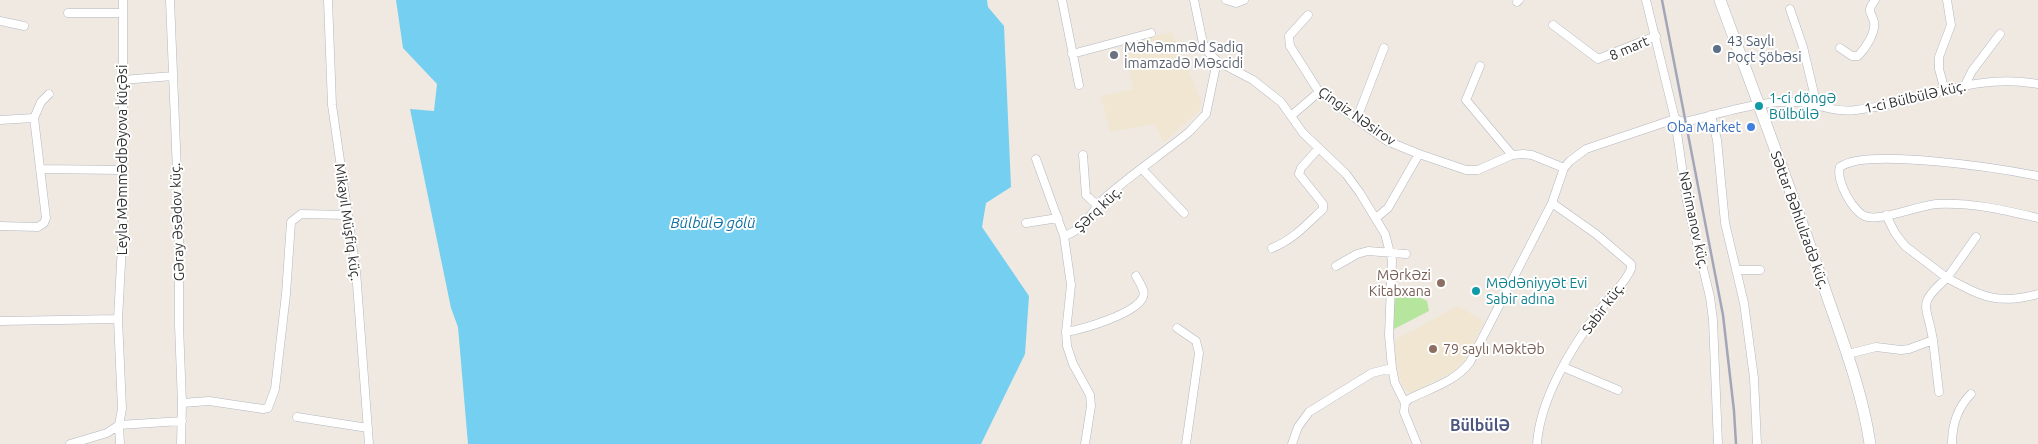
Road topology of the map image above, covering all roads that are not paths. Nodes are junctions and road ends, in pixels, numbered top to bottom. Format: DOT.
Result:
graph roads {
  1 [pos="123,0"];
  2 [pos="170,0"];
  3 [pos="328,0"];
  4 [pos="1062,0"];
  5 [pos="1194,0"];
  6 [pos="1226,0"];
  7 [pos="1244,0"];
  8 [pos="1646,0"];
  9 [pos="1720,0"];
  10 [pos="1875,0"];
  11 [pos="1947,0"];
  12 [pos="1790,9"];
  13 [pos="68,13"];
  14 [pos="123,13"];
  15 [pos="1308,15"];
  16 [pos="0,21"];
  17 [pos="1553,25"];
  18 [pos="24,26"];
  19 [pos="1151,33"];
  20 [pos="2000,34"];
  21 [pos="1656,36"];
  22 [pos="1384,48"];
  23 [pos="1840,48"];
  24 [pos="1072,54"];
  25 [pos="1217,61"];
  26 [pos="1480,66"];
  27 [pos="173,76"];
  28 [pos="122,80"];
  29 [pos="2038,84"];
  30 [pos="1078,85"];
  31 [pos="1965,85"];
  32 [pos="1944,91"];
  33 [pos="1319,92"];
  34 [pos="49,94"];
  35 [pos="1759,106"];
  36 [pos="1817,106"];
  37 [pos="1711,115"];
  38 [pos="1291,116"];
  39 [pos="34,118"];
  40 [pos="1357,118"];
  41 [pos="1675,119"];
  42 [pos="0,120"];
  43 [pos="1319,148"];
  44 [pos="1083,154"];
  45 [pos="1419,154"];
  46 [pos="1512,155"];
  47 [pos="1036,159"];
  48 [pos="1564,168"];
  49 [pos="40,169"];
  50 [pos="1142,169"];
  51 [pos="122,170"];
  52 [pos="2038,176"];
  53 [pos="1552,203"];
  54 [pos="1098,206"];
  55 [pos="1184,213"];
  56 [pos="346,215"];
  57 [pos="1886,215"];
  58 [pos="1058,218"];
  59 [pos="1376,218"];
  60 [pos="2038,218"];
  61 [pos="1026,223"];
  62 [pos="0,226"];
  63 [pos="1064,236"];
  64 [pos="1976,237"];
  65 [pos="1272,248"];
  66 [pos="1391,253"];
  67 [pos="1406,254"];
  68 [pos="1336,266"];
  69 [pos="1736,270"];
  70 [pos="1760,270"];
  71 [pos="1136,276"];
  72 [pos="1947,278"];
  73 [pos="2038,294"];
  74 [pos="118,320"];
  75 [pos="0,321"];
  76 [pos="1177,328"];
  77 [pos="1066,332"];
  78 [pos="1933,340"];
  79 [pos="1848,354"];
  80 [pos="1563,367"];
  81 [pos="1392,368"];
  82 [pos="1618,390"];
  83 [pos="1939,392"];
  84 [pos="1971,394"];
  85 [pos="182,403"];
  86 [pos="1405,403"];
  87 [pos="297,417"];
  88 [pos="182,421"];
  89 [pos="119,425"];
  90 [pos="368,428"];
  91 [pos="70,444"];
  92 [pos="120,444"];
  93 [pos="181,444"];
  94 [pos="369,444"];
  95 [pos="1085,444"];
  96 [pos="1186,444"];
  97 [pos="1292,444"];
  98 [pos="1417,444"];
  99 [pos="1537,444"];
  100 [pos="1718,444"];
  101 [pos="1757,444"];
  102 [pos="1870,444"];
  103 [pos="1952,444"];
  1 -- 14 [label="street, Leyla Məmmədbəyova küçəsi"];
  2 -- 27 [label="street, Gəray Əsədov küç."];
  3 -- 56 [label="street, Mikayıl Müşfiq küç."];
  4 -- 24 [label="street"];
  5 -- 25 [label="street"];
  6 -- 7 [label="street"];
  8 -- 21 [label="street, Nərimanov küç."];
  9 -- 35 [label="main road, Səttar Bəhlulzadə küç."];
  10 -- 23 [label="street"];
  11 -- 32 [label="street"];
  12 -- 36 [label="street"];
  13 -- 14 [label="street"];
  14 -- 28 [label="street, Leyla Məmmədbəyova küçəsi"];
  15 -- 33 [label="street, Çingiz Nəsirov"];
  16 -- 18 [label="street"];
  17 -- 21 [label="street, 8 mart"];
  19 -- 24 [label="street"];
  20 -- 31 [label="street"];
  21 -- 41 [label="street, Nərimanov küç."];
  22 -- 40 [label="street"];
  24 -- 30 [label="street"];
  25 -- 38 [label="street"];
  25 -- 50 [label="street, Şərq küç."];
  26 -- 46 [label="street"];
  27 -- 28 [label="street"];
  27 -- 85 [label="street, Gəray Əsədov küç."];
  28 -- 51 [label="street, Leyla Məmmədbəyova küçəsi"];
  29 -- 31 [label="street, 1-ci Bülbülə küç."];
  31 -- 32 [label="street, 1-ci Bülbülə küç."];
  32 -- 36 [label="street, 1-ci Bülbülə küç."];
  33 -- 38 [label="street"];
  33 -- 40 [label="street, Çingiz Nəsirov"];
  34 -- 39 [label="street"];
  35 -- 36 [label="street, 1-ci Bülbülə küç."];
  35 -- 37 [label="street, 1-ci Bülbülə küç."];
  35 -- 79 [label="main road, Səttar Bəhlulzadə küç."];
  37 -- 41 [label="street, 1-ci Bülbülə küç."];
  37 -- 69 [label="street"];
  38 -- 43 [label="street"];
  39 -- 42 [label="street"];
  39 -- 49 [label="street"];
  40 -- 45 [label="street, Çingiz Nəsirov"];
  41 -- 48 [label="street, 1-ci Bülbülə küç."];
  41 -- 100 [label="street, Nərimanov küç."];
  43 -- 59 [label="street"];
  43 -- 65 [label="street"];
  44 -- 54 [label="street"];
  45 -- 46 [label="street, Çingiz Nəsirov"];
  45 -- 59 [label="street"];
  46 -- 48 [label="street, Çingiz Nəsirov"];
  47 -- 58 [label="street"];
  48 -- 53 [label="street"];
  49 -- 51 [label="street"];
  49 -- 62 [label="street"];
  50 -- 54 [label="street, Şərq küç."];
  50 -- 55 [label="street"];
  51 -- 74 [label="street, Leyla Məmmədbəyova küçəsi"];
  52 -- 57 [label="street"];
  53 -- 80 [label="street, Sabir küç."];
  53 -- 86 [label="street"];
  54 -- 63 [label="street, Şərq küç."];
  56 -- 85 [label="street"];
  56 -- 90 [label="street, Mikayıl Müşfiq küç."];
  57 -- 60 [label="street"];
  57 -- 72 [label="street"];
  58 -- 61 [label="street"];
  58 -- 63 [label="street"];
  59 -- 66 [label="street"];
  63 -- 77 [label="street, Şərq küç."];
  64 -- 72 [label="street"];
  66 -- 67 [label="street"];
  66 -- 68 [label="street"];
  66 -- 81 [label="street"];
  69 -- 70 [label="street"];
  69 -- 101 [label="street"];
  71 -- 77 [label="street"];
  72 -- 73 [label="street"];
  72 -- 78 [label="street"];
  74 -- 75 [label="street"];
  74 -- 89 [label="street, Leyla Məmmədbəyova küçəsi"];
  76 -- 96 [label="street"];
  77 -- 95 [label="street, Şərq küç."];
  78 -- 79 [label="street"];
  78 -- 83 [label="street"];
  79 -- 102 [label="main road, Səttar Bəhlulzadə küç."];
  80 -- 82 [label="street"];
  80 -- 99 [label="street, Sabir küç."];
  81 -- 86 [label="street"];
  81 -- 97 [label="street"];
  84 -- 103 [label="street"];
  85 -- 88 [label="street, Gəray Əsədov küç."];
  86 -- 98 [label="street"];
  87 -- 90 [label="street"];
  88 -- 89 [label="street"];
  88 -- 93 [label="street, Gəray Əsədov küç."];
  89 -- 91 [label="street"];
  89 -- 92 [label="street"];
  90 -- 94 [label="street, Mikayıl Müşfiq küç."];
}
